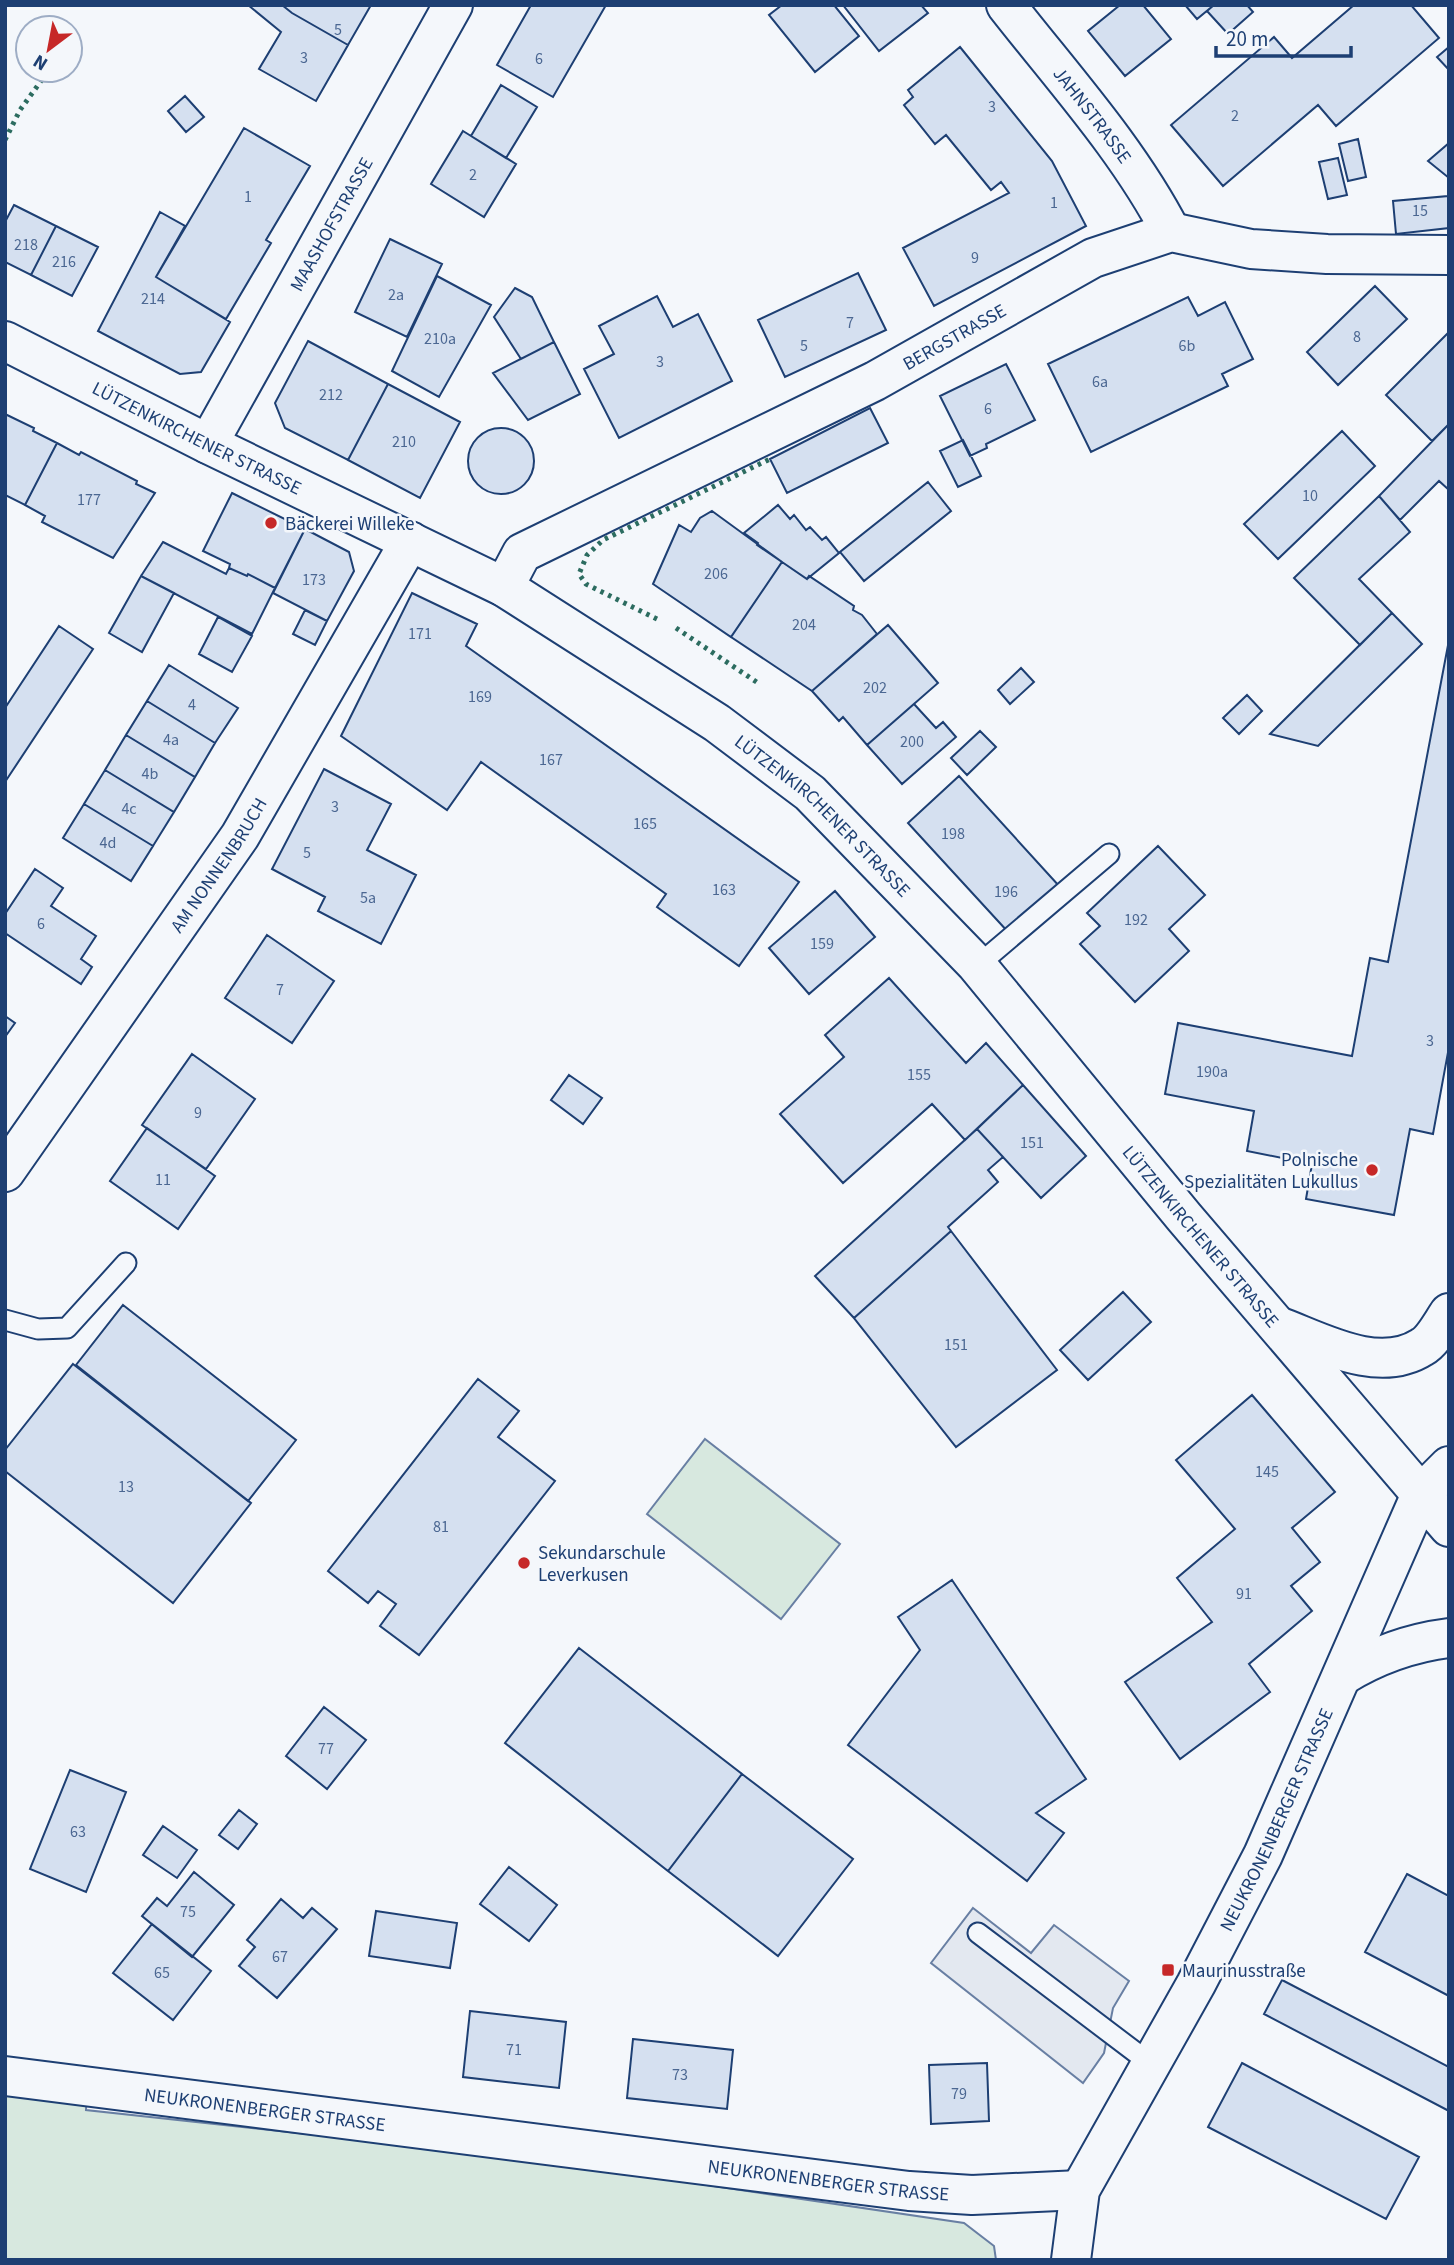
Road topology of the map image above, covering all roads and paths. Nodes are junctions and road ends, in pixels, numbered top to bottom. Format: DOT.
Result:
graph roads {
  1 [pos="453,5"];
  2 [pos="1006,5"];
  3 [pos="1171,232"];
  4 [pos="1449,255"];
  5 [pos="5,341"];
  6 [pos="208,444"];
  7 [pos="410,541"];
  8 [pos="504,587"];
  9 [pos="1110,855"];
  10 [pos="977,966"];
  11 [pos="5,1172"];
  12 [pos="126,1262"];
  13 [pos="1449,1313"];
  14 [pos="5,1320"];
  15 [pos="1278,1326"];
  16 [pos="1449,1466"];
  17 [pos="1421,1494"];
  18 [pos="1449,1527"];
  19 [pos="1449,1638"];
  20 [pos="1342,1676"];
  21 [pos="978,1933"];
  22 [pos="1151,2064"];
  23 [pos="5,2076"];
  24 [pos="1080,2190"];
  25 [pos="1071,2260"];
  1 -- 6 [label="street, MAASHOFSTRASSE"];
  2 -- 3 [label="street, JAHNSTRASSE"];
  3 -- 4 [label="street"];
  3 -- 8 [label="street, BERGSTRASSE"];
  5 -- 6 [label="street, LÜTZENKIRCHENER STRASSE"];
  6 -- 7 [label="street, LÜTZENKIRCHENER STRASSE"];
  7 -- 8 [label="street, LÜTZENKIRCHENER STRASSE"];
  7 -- 11 [label="street, AM NONNENBRUCH"];
  8 -- 10 [label="street, LÜTZENKIRCHENER STRASSE"];
  9 -- 10 [label="lane"];
  10 -- 15 [label="street, LÜTZENKIRCHENER STRASSE"];
  12 -- 14 [label="lane"];
  13 -- 15 [label="street"];
  15 -- 17 [label="street, LÜTZENKIRCHENER STRASSE"];
  16 -- 17 [label="street"];
  17 -- 18 [label="street, LÜTZENKIRCHENER STRASSE"];
  17 -- 20 [label="street, NEUKRONENBERGER STRASSE"];
  19 -- 20 [label="street"];
  20 -- 22 [label="street, NEUKRONENBERGER STRASSE"];
  21 -- 22 [label="lane"];
  22 -- 24 [label="street, NEUKRONENBERGER STRASSE"];
  23 -- 24 [label="street, NEUKRONENBERGER STRASSE"];
  24 -- 25 [label="street"];
}
